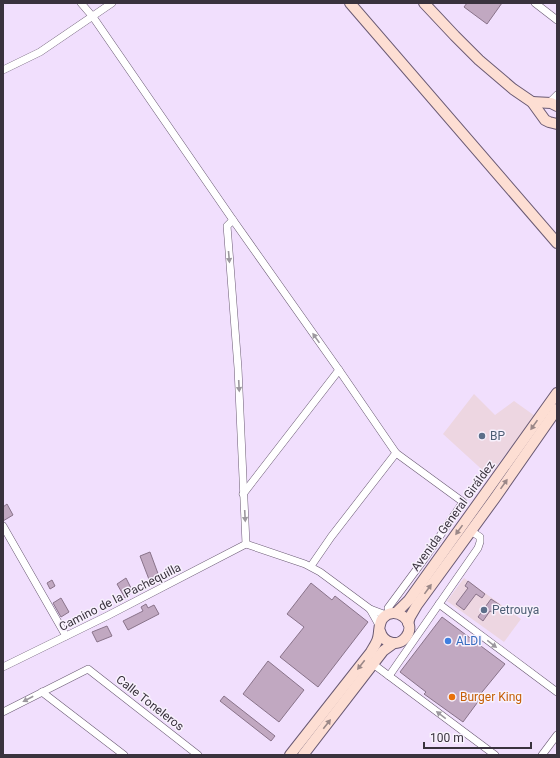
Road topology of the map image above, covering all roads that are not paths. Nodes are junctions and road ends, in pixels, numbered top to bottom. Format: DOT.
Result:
graph roads {
  1 [pos="81,3"];
  2 [pos="112,3"];
  3 [pos="350,3"];
  4 [pos="424,3"];
  5 [pos="535,3"];
  6 [pos="93,17"];
  7 [pos="557,20"];
  8 [pos="4,69"];
  9 [pos="557,95"];
  10 [pos="532,102"];
  11 [pos="553,104"];
  12 [pos="542,114"];
  13 [pos="556,122"];
  14 [pos="232,220"];
  15 [pos="557,243"];
  16 [pos="339,370"];
  17 [pos="557,393"];
  18 [pos="557,409"];
  19 [pos="396,453"];
  20 [pos="244,494"];
  21 [pos="3,526"];
  22 [pos="471,531"];
  23 [pos="246,544"];
  24 [pos="311,566"];
  25 [pos="439,604"];
  26 [pos="370,609"];
  27 [pos="388,612"];
  28 [pos="408,623"];
  29 [pos="380,628"];
  30 [pos="66,636"];
  31 [pos="411,637"];
  32 [pos="394,643"];
  33 [pos="373,664"];
  34 [pos="3,668"];
  35 [pos="389,676"];
  36 [pos="42,692"];
  37 [pos="557,692"];
  38 [pos="3,712"];
  39 [pos="557,735"];
  40 [pos="124,755"];
  41 [pos="198,755"];
  42 [pos="290,755"];
  43 [pos="303,755"];
  44 [pos="495,755"];
  45 [pos="542,755"];
  1 -- 6 [label="street"];
  2 -- 6 [label="street"];
  3 -- 15 [label="main road"];
  4 -- 10 [label="main road"];
  5 -- 7 [label="street"];
  6 -- 8 [label="street"];
  6 -- 14 [label="street"];
  9 -- 11 [label="street"];
  10 -- 11 [label="main road"];
  10 -- 12 [label="main road"];
  11 -- 12 [label="main road"];
  12 -- 13 [label="main road"];
  16 -- 14 [label="street, one-way"];
  14 -- 20 [label="street, one-way"];
  16 -- 19 [label="street"];
  16 -- 20 [label="street"];
  17 -- 27 [label="main road, Avenida General Giráldez, one-way"];
  22 -- 18 [label="main road, Avenida General Giráldez, one-way"];
  19 -- 24 [label="street"];
  19 -- 27 [label="street"];
  20 -- 23 [label="street, one-way"];
  21 -- 30 [label="street"];
  22 -- 25 [label="street"];
  28 -- 22 [label="main road, Avenida General Giráldez, one-way"];
  23 -- 24 [label="street"];
  23 -- 30 [label="street, Camino de la Pachequilla"];
  24 -- 26 [label="street"];
  25 -- 31 [label="street"];
  25 -- 37 [label="street, one-way"];
  26 -- 27 [label="street"];
  26 -- 29 [label="street"];
  27 -- 28 [label="main road"];
  27 -- 29 [label="main road"];
  28 -- 31 [label="main road"];
  29 -- 32 [label="main road"];
  29 -- 42 [label="main road, one-way"];
  30 -- 34 [label="street, Camino de la Pachequilla"];
  31 -- 32 [label="main road"];
  31 -- 35 [label="street"];
  32 -- 33 [label="main road"];
  33 -- 35 [label="street"];
  43 -- 33 [label="main road, one-way"];
  44 -- 35 [label="street, one-way"];
  36 -- 38 [label="street, one-way"];
  36 -- 40 [label="street"];
  36 -- 41 [label="street, Calle Toneleros"];
  39 -- 45 [label="street"];
}
